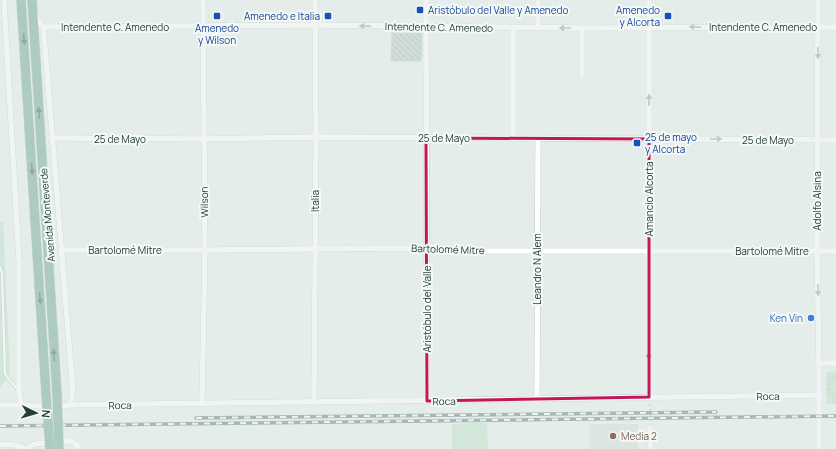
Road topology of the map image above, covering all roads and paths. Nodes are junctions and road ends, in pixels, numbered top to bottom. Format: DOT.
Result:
graph roads {
  1 [pos="4,0"];
  2 [pos="21,0"];
  3 [pos="32,0"];
  4 [pos="203,0"];
  5 [pos="315,0"];
  6 [pos="426,0"];
  7 [pos="538,0"];
  8 [pos="649,0"];
  9 [pos="818,0"];
  10 [pos="33,13"];
  11 [pos="315,25"];
  12 [pos="203,26"];
  13 [pos="426,26"];
  14 [pos="818,26"];
  15 [pos="43,27"];
  16 [pos="649,27"];
  17 [pos="836,27"];
  18 [pos="513,28"];
  19 [pos="538,28"];
  20 [pos="582,28"];
  21 [pos="582,75"];
  22 [pos="316,137"];
  23 [pos="52,138"];
  24 [pos="426,138"];
  25 [pos="513,138"];
  26 [pos="538,138"];
  27 [pos="203,139"];
  28 [pos="649,139"];
  29 [pos="818,140"];
  30 [pos="836,140"];
  31 [pos="315,248"];
  32 [pos="61,250"];
  33 [pos="205,250"];
  34 [pos="426,250"];
  35 [pos="537,250"];
  36 [pos="649,251"];
  37 [pos="817,251"];
  38 [pos="836,251"];
  39 [pos="0,267"];
  40 [pos="819,363"];
  41 [pos="836,363"];
  42 [pos="836,376"];
  43 [pos="19,392"];
  44 [pos="819,395"];
  45 [pos="836,397"];
  46 [pos="537,400"];
  47 [pos="649,400"];
  48 [pos="427,401"];
  49 [pos="314,402"];
  50 [pos="202,403"];
  51 [pos="21,405"];
  52 [pos="70,405"];
  53 [pos="0,406"];
  54 [pos="651,426"];
  55 [pos="0,444"];
  56 [pos="26,449"];
  57 [pos="50,449"];
  58 [pos="59,449"];
  59 [pos="80,449"];
  60 [pos="651,449"];
  61 [pos="819,449"];
  1 -- 43 [label="street"];
  2 -- 57 [label="main road, Avenida Monteverde, one-way, bridge"];
  3 -- 10 [label="main road, Avenida Monteverde"];
  4 -- 12 [label="street, Wilson"];
  5 -- 11 [label="street, Italia"];
  6 -- 13 [label="street, Aristóbulo del Valle"];
  7 -- 19 [label="street"];
  8 -- 16 [label="street, Amancio Alcorta"];
  9 -- 14 [label="street, Adolfo Alsina"];
  10 -- 15 [label="street"];
  58 -- 10 [label="main road, Avenida Monteverde, one-way, bridge"];
  11 -- 12 [label="street, Intendente C. Amenedo"];
  13 -- 11 [label="street, Intendente C. Amenedo, one-way"];
  11 -- 22 [label="street, Italia"];
  12 -- 15 [label="street, Intendente C. Amenedo"];
  12 -- 27 [label="street, Wilson"];
  13 -- 18 [label="street, Intendente C. Amenedo"];
  13 -- 24 [label="street, Aristóbulo del Valle"];
  14 -- 16 [label="street, Intendente C. Amenedo, one-way"];
  14 -- 17 [label="street, Intendente C. Amenedo"];
  14 -- 29 [label="street, Adolfo Alsina, one-way"];
  15 -- 23 [label="street, Avenida Monteverde"];
  16 -- 20 [label="street, Intendente C. Amenedo"];
  28 -- 16 [label="street, Amancio Alcorta, one-way"];
  18 -- 19 [label="street, Intendente C. Amenedo"];
  18 -- 25 [label="street"];
  20 -- 19 [label="street, Intendente C. Amenedo, one-way"];
  20 -- 21 [label="street"];
  22 -- 24 [label="street, 25 de Mayo"];
  22 -- 27 [label="street, 25 de Mayo"];
  22 -- 31 [label="street, Italia"];
  23 -- 27 [label="street, 25 de Mayo"];
  23 -- 32 [label="street, Avenida Monteverde"];
  24 -- 25 [label="street, 25 de Mayo"];
  24 -- 34 [label="street, Aristóbulo del Valle"];
  25 -- 26 [label="street, 25 de Mayo"];
  26 -- 28 [label="street, 25 de Mayo"];
  26 -- 35 [label="street, Leandro N Alem"];
  27 -- 33 [label="street, Wilson"];
  28 -- 29 [label="street, 25 de Mayo, one-way"];
  28 -- 36 [label="street, Amancio Alcorta"];
  29 -- 30 [label="street, 25 de Mayo"];
  29 -- 37 [label="street, Adolfo Alsina"];
  31 -- 33 [label="street, Bartolomé Mitre"];
  31 -- 34 [label="street, Bartolomé Mitre"];
  31 -- 49 [label="street, Italia"];
  32 -- 33 [label="street, Bartolomé Mitre"];
  32 -- 52 [label="street, Avenida Monteverde"];
  33 -- 50 [label="street, Wilson"];
  34 -- 35 [label="street, Bartolomé Mitre"];
  34 -- 48 [label="street, Aristóbulo del Valle"];
  35 -- 36 [label="street, Bartolomé Mitre"];
  35 -- 46 [label="street, Leandro N Alem"];
  36 -- 37 [label="street, Bartolomé Mitre"];
  47 -- 36 [label="street, Amancio Alcorta, one-way"];
  37 -- 38 [label="street, Bartolomé Mitre"];
  37 -- 40 [label="street, Adolfo Alsina, one-way"];
  39 -- 43 [label="lane"];
  40 -- 41 [label="street"];
  40 -- 44 [label="street, Adolfo Alsina"];
  42 -- 45 [label="path"];
  43 -- 51 [label="street"];
  44 -- 47 [label="street, Roca"];
  44 -- 61 [label="street, Adolfo Alsina"];
  46 -- 47 [label="street, Roca"];
  46 -- 48 [label="street, Roca"];
  47 -- 54 [label="path"];
  48 -- 49 [label="street, Roca"];
  49 -- 50 [label="street, Roca"];
  50 -- 52 [label="street, Roca"];
  51 -- 52 [label="street"];
  51 -- 53 [label="street"];
  54 -- 60 [label="street"];
  55 -- 56 [label="street"];
  56 -- 59 [label="street"];
}
